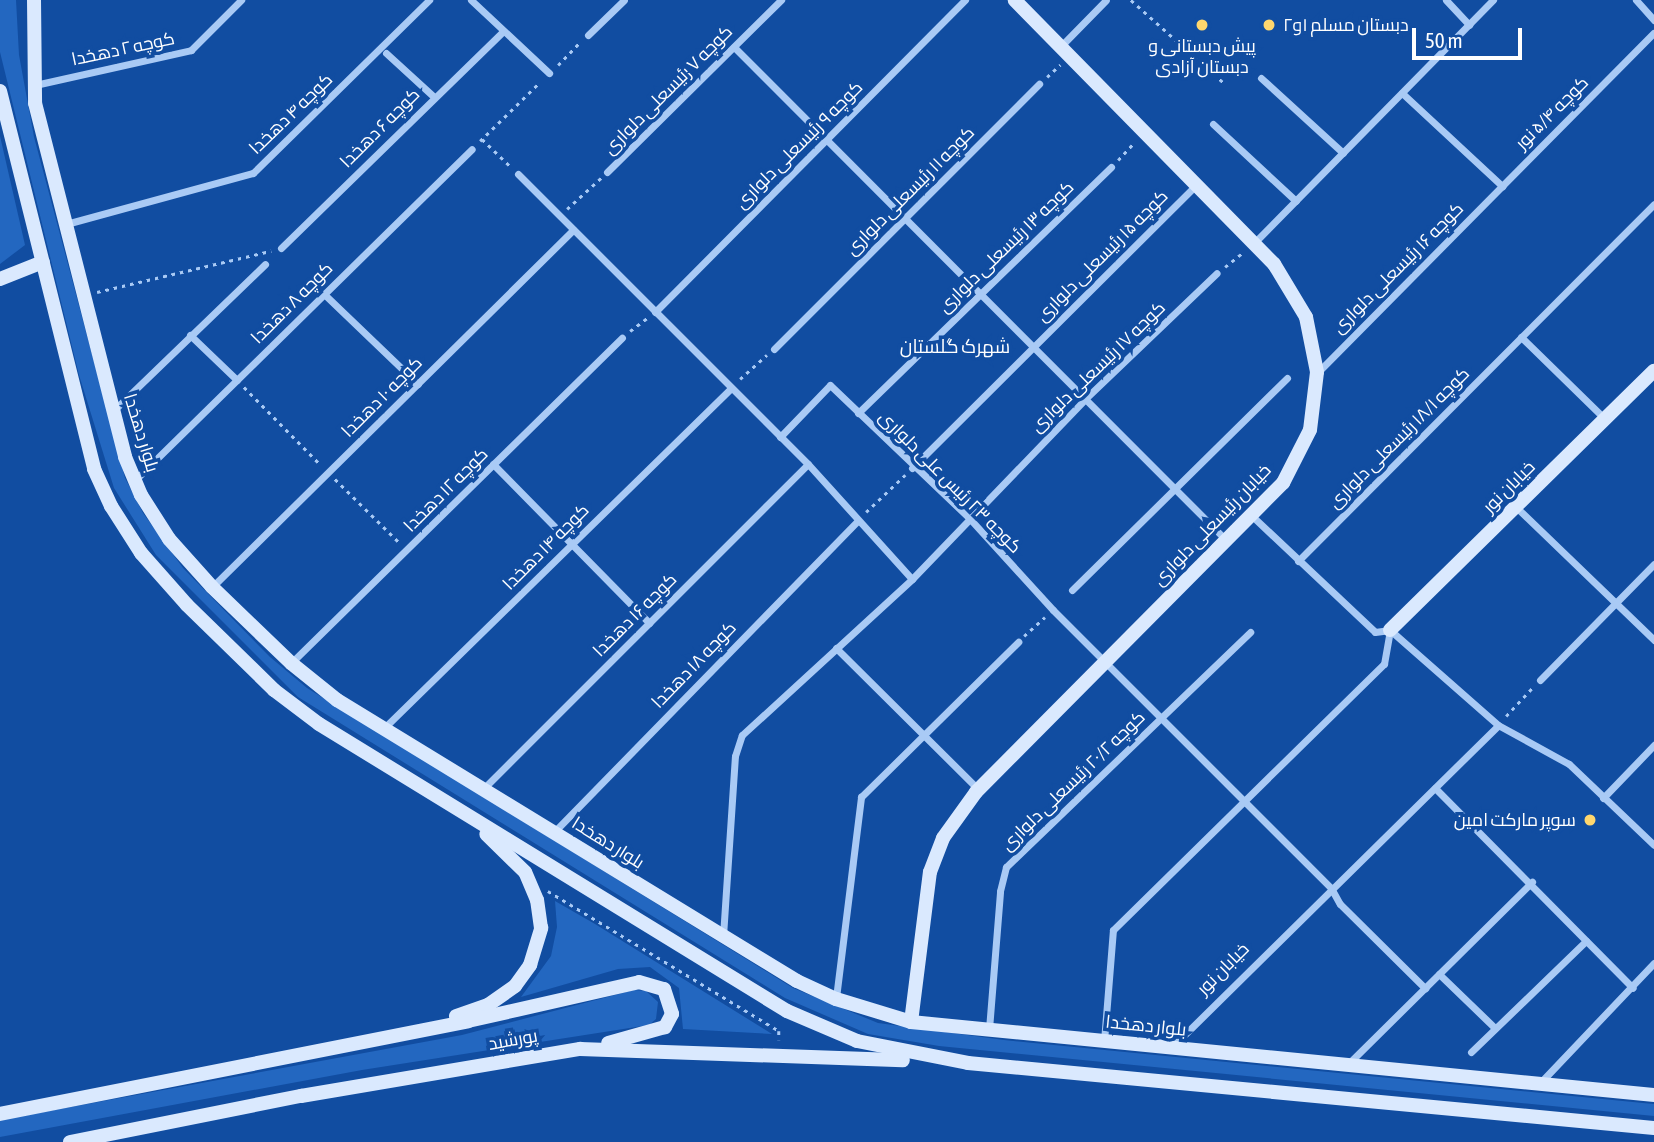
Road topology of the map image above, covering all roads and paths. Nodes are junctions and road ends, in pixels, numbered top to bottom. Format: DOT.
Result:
graph roads {
  1 [pos="34,0"];
  2 [pos="241,0"];
  3 [pos="429,0"];
  4 [pos="471,0"];
  5 [pos="624,0"];
  6 [pos="781,0"];
  7 [pos="965,0"];
  8 [pos="1015,0"];
  9 [pos="1106,0"];
  10 [pos="1131,0"];
  11 [pos="1446,0"];
  12 [pos="1493,0"];
  13 [pos="1636,0"];
  14 [pos="1654,20"];
  15 [pos="1469,25"];
  16 [pos="503,31"];
  17 [pos="1654,33"];
  18 [pos="588,35"];
  19 [pos="734,47"];
  20 [pos="1065,51"];
  21 [pos="386,53"];
  22 [pos="549,74"];
  23 [pos="1261,78"];
  24 [pos="1223,82"];
  25 [pos="1040,84"];
  26 [pos="34,85"];
  27 [pos="0,91"];
  28 [pos="1402,93"];
  29 [pos="434,97"];
  30 [pos="1213,124"];
  31 [pos="1144,132"];
  32 [pos="482,139"];
  33 [pos="827,139"];
  34 [pos="472,149"];
  35 [pos="1343,153"];
  36 [pos="1111,167"];
  37 [pos="607,172"];
  38 [pos="518,174"];
  39 [pos="1196,185"];
  40 [pos="1502,186"];
  41 [pos="1296,201"];
  42 [pos="1654,204"];
  43 [pos="559,216"];
  44 [pos="905,218"];
  45 [pos="66,224"];
  46 [pos="573,230"];
  47 [pos="1253,243"];
  48 [pos="281,248"];
  49 [pos="43,262"];
  50 [pos="265,264"];
  51 [pos="1217,273"];
  52 [pos="0,279"];
  53 [pos="324,294"];
  54 [pos="980,294"];
  55 [pos="84,295"];
  56 [pos="655,312"];
  57 [pos="190,335"];
  58 [pos="1521,337"];
  59 [pos="622,338"];
  60 [pos="1033,347"];
  61 [pos="774,348"];
  62 [pos="1654,371"];
  63 [pos="1317,372"];
  64 [pos="1287,377"];
  65 [pos="237,380"];
  66 [pos="418,384"];
  67 [pos="731,388"];
  68 [pos="1085,399"];
  69 [pos="113,411"];
  70 [pos="858,413"];
  71 [pos="1605,419"];
  72 [pos="780,437"];
  73 [pos="493,464"];
  74 [pos="808,464"];
  75 [pos="912,468"];
  76 [pos="328,472"];
  77 [pos="135,480"];
  78 [pos="1175,489"];
  79 [pos="1516,507"];
  80 [pos="1251,516"];
  81 [pos="970,519"];
  82 [pos="857,521"];
  83 [pos="1226,540"];
  84 [pos="572,544"];
  85 [pos="407,550"];
  86 [pos="1298,561"];
  87 [pos="1654,564"];
  88 [pos="912,579"];
  89 [pos="212,587"];
  90 [pos="1072,590"];
  91 [pos="1615,602"];
  92 [pos="1053,610"];
  93 [pos="649,623"];
  94 [pos="1390,630"];
  95 [pos="1250,632"];
  96 [pos="1654,640"];
  97 [pos="1018,642"];
  98 [pos="836,648"];
  99 [pos="1105,662"];
  100 [pos="291,663"];
  101 [pos="1540,680"];
  102 [pos="1161,718"];
  103 [pos="1497,725"];
  104 [pos="384,729"];
  105 [pos="923,736"];
  106 [pos="1654,745"];
  107 [pos="484,788"];
  108 [pos="1435,788"];
  109 [pos="978,789"];
  110 [pos="1603,798"];
  111 [pos="1245,801"];
  112 [pos="459,809"];
  113 [pos="554,832"];
  114 [pos="1654,845"];
  115 [pos="1531,882"];
  116 [pos="1331,888"];
  117 [pos="551,890"];
  118 [pos="723,936"];
  119 [pos="1586,941"];
  120 [pos="1654,963"];
  121 [pos="1439,974"];
  122 [pos="1425,988"];
  123 [pos="1633,988"];
  124 [pos="836,999"];
  125 [pos="911,1022"];
  126 [pos="425,1027"];
  127 [pos="1495,1028"];
  128 [pos="989,1029"];
  129 [pos="779,1031"];
  130 [pos="1104,1041"];
  131 [pos="1172,1048"];
  132 [pos="580,1049"];
  133 [pos="1471,1052"];
  134 [pos="968,1063"];
  135 [pos="1346,1065"];
  136 [pos="1539,1084"];
  137 [pos="1654,1095"];
  138 [pos="0,1114"];
  139 [pos="1654,1128"];
  140 [pos="70,1142"];
  1 -- 26 [label="main road, بلوار دهخدا"];
  2 -- 26 [label="street, کوچه ۲ دهخدا"];
  3 -- 45 [label="street, کوچه ۴ دهخدا"];
  4 -- 16 [label="street"];
  5 -- 18 [label="street"];
  6 -- 19 [label="street, کوچه ۷ رئیسعلی دلواری"];
  7 -- 33 [label="street, کوچه ۹ رئیسعلی دلواری"];
  8 -- 20 [label="main road, خیابان رئیسعلی دلواری"];
  9 -- 20 [label="street"];
  10 -- 24 [label="path"];
  11 -- 15 [label="street"];
  12 -- 15 [label="street"];
  13 -- 14 [label="street"];
  15 -- 28 [label="street"];
  16 -- 22 [label="street"];
  16 -- 29 [label="street, کوچه ۶ دهخدا"];
  17 -- 40 [label="street, کوچه ۵/۴ نور"];
  18 -- 22 [label="path"];
  19 -- 33 [label="street"];
  19 -- 37 [label="street, کوچه ۷ رئیسعلی دلواری"];
  20 -- 25 [label="path"];
  20 -- 31 [label="main road, خیابان رئیسعلی دلواری"];
  21 -- 29 [label="street"];
  22 -- 32 [label="path"];
  23 -- 35 [label="street"];
  25 -- 44 [label="street, کوچه ۱۱ رئیسعلی دلواری"];
  26 -- 45 [label="main road, بلوار دهخدا"];
  27 -- 49 [label="main road"];
  28 -- 35 [label="street"];
  28 -- 40 [label="street"];
  29 -- 48 [label="street, کوچه ۶ دهخدا"];
  30 -- 41 [label="street"];
  31 -- 36 [label="path"];
  31 -- 39 [label="main road, خیابان رئیسعلی دلواری"];
  32 -- 34 [label="path"];
  32 -- 38 [label="path"];
  33 -- 44 [label="street"];
  33 -- 56 [label="street, کوچه ۹ رئیسعلی دلواری"];
  34 -- 53 [label="street, کوچه ۸ دهخدا"];
  35 -- 41 [label="street"];
  36 -- 54 [label="street, کوچه ۱۳ رئیسعلی دلواری"];
  37 -- 43 [label="path"];
  38 -- 43 [label="street"];
  39 -- 47 [label="main road, خیابان رئیسعلی دلواری"];
  39 -- 60 [label="street, کوچه ۱۵ رئیسعلی دلواری"];
  40 -- 63 [label="street, کوچه ۱۶ رئیسعلی دلواری"];
  41 -- 47 [label="street"];
  42 -- 58 [label="street, کوچه ۱۸/۱ رئیسعلی دلواری"];
  43 -- 46 [label="street"];
  44 -- 54 [label="street"];
  44 -- 61 [label="street, کوچه ۱۱ رئیسعلی دلواری"];
  45 -- 55 [label="main road, بلوار دهخدا"];
  46 -- 56 [label="street"];
  46 -- 66 [label="street, کوچه ۱۰ دهخدا"];
  47 -- 51 [label="path"];
  47 -- 63 [label="main road, خیابان رئیسعلی دلواری"];
  48 -- 55 [label="path"];
  49 -- 52 [label="main road"];
  49 -- 112 [label="main road"];
  50 -- 57 [label="street"];
  51 -- 68 [label="street, کوچه ۱۷ رئیسعلی دلواری"];
  53 -- 65 [label="street, کوچه ۸ دهخدا"];
  53 -- 66 [label="street"];
  54 -- 60 [label="street"];
  54 -- 70 [label="street, کوچه ۱۳ رئیسعلی دلواری"];
  55 -- 69 [label="main road, بلوار دهخدا"];
  56 -- 59 [label="path"];
  56 -- 67 [label="street"];
  57 -- 65 [label="street"];
  57 -- 69 [label="street"];
  58 -- 71 [label="street"];
  58 -- 86 [label="street, کوچه ۱۸/۱ رئیسعلی دلواری"];
  59 -- 73 [label="street, کوچه ۱۲ دهخدا"];
  60 -- 68 [label="street"];
  60 -- 75 [label="street, کوچه ۱۵ رئیسعلی دلواری"];
  61 -- 67 [label="path"];
  62 -- 71 [label="main road, خیابان نور"];
  63 -- 80 [label="main road, خیابان رئیسعلی دلواری"];
  64 -- 78 [label="street"];
  65 -- 76 [label="path"];
  65 -- 77 [label="street, کوچه ۸ دهخدا"];
  66 -- 76 [label="street, کوچه ۱۰ دهخدا"];
  67 -- 72 [label="street"];
  67 -- 84 [label="street, کوچه ۱۴ دهخدا"];
  68 -- 78 [label="street"];
  68 -- 81 [label="street, کوچه ۱۷ رئیسعلی دلواری"];
  69 -- 77 [label="main road, بلوار دهخدا"];
  70 -- 72 [label="street, کوچه ۲۳ رئیس علی دلواری"];
  70 -- 75 [label="street, کوچه ۲۳ رئیس علی دلواری"];
  71 -- 79 [label="main road, خیابان نور"];
  72 -- 74 [label="street"];
  73 -- 84 [label="street"];
  73 -- 85 [label="street, کوچه ۱۲ دهخدا"];
  74 -- 82 [label="street"];
  74 -- 93 [label="street, کوچه ۱۶ دهخدا"];
  75 -- 81 [label="street, کوچه ۲۳ رئیس علی دلواری"];
  75 -- 82 [label="path"];
  76 -- 85 [label="path"];
  76 -- 89 [label="street, کوچه ۱۰ دهخدا"];
  77 -- 89 [label="main road, بلوار دهخدا"];
  78 -- 83 [label="street"];
  78 -- 90 [label="street"];
  79 -- 91 [label="street"];
  79 -- 94 [label="main road, خیابان نور"];
  80 -- 83 [label="main road, خیابان رئیسعلی دلواری"];
  80 -- 86 [label="street"];
  81 -- 88 [label="street, کوچه ۱۷ رئیسعلی دلواری"];
  81 -- 92 [label="street, کوچه ۲۳ رئیس علی دلواری"];
  82 -- 88 [label="street"];
  82 -- 113 [label="street, کوچه ۱۸ دهخدا"];
  83 -- 99 [label="main road, خیابان رئیسعلی دلواری"];
  84 -- 93 [label="street"];
  84 -- 104 [label="street, کوچه ۱۴ دهخدا"];
  85 -- 100 [label="street, کوچه ۱۲ دهخدا"];
  86 -- 94 [label="street"];
  87 -- 91 [label="street"];
  88 -- 98 [label="street, کوچه ۱۷ رئیسعلی دلواری"];
  89 -- 100 [label="main road, بلوار دهخدا"];
  91 -- 96 [label="street"];
  91 -- 101 [label="street"];
  92 -- 97 [label="path"];
  92 -- 99 [label="street, کوچه ۲۳ رئیس علی دلواری"];
  93 -- 107 [label="street, کوچه ۱۶ دهخدا"];
  94 -- 103 [label="street"];
  94 -- 111 [label="street"];
  95 -- 102 [label="street, کوچه ۲۰/۲ رئیسعلی دلواری"];
  97 -- 105 [label="street"];
  98 -- 105 [label="street"];
  98 -- 118 [label="street, کوچه ۱۷ رئیسعلی دلواری"];
  99 -- 102 [label="street, کوچه ۲۳ رئیس علی دلواری"];
  99 -- 109 [label="main road, خیابان رئیسعلی دلواری"];
  100 -- 104 [label="main road, بلوار دهخدا"];
  101 -- 103 [label="path"];
  102 -- 111 [label="street, کوچه ۲۳ رئیس علی دلواری"];
  102 -- 128 [label="street, کوچه ۲۰/۲ رئیسعلی دلواری"];
  103 -- 108 [label="street, خیابان نور"];
  103 -- 110 [label="street"];
  104 -- 107 [label="main road, بلوار دهخدا"];
  105 -- 109 [label="street"];
  105 -- 124 [label="street"];
  106 -- 110 [label="street"];
  107 -- 113 [label="main road, بلوار دهخدا"];
  108 -- 115 [label="street"];
  108 -- 116 [label="street, خیابان نور"];
  109 -- 125 [label="main road, خیابان رئیسعلی دلواری"];
  110 -- 114 [label="street"];
  111 -- 116 [label="street, کوچه ۲۳ رئیس علی دلواری"];
  111 -- 130 [label="street"];
  112 -- 126 [label="main road"];
  112 -- 134 [label="main road"];
  113 -- 118 [label="main road, بلوار دهخدا"];
  115 -- 119 [label="street"];
  115 -- 121 [label="street"];
  116 -- 122 [label="street, کوچه ۲۳ رئیس علی دلواری"];
  116 -- 131 [label="street, خیابان نور"];
  117 -- 129 [label="path"];
  118 -- 124 [label="main road, بلوار دهخدا"];
  119 -- 123 [label="street"];
  119 -- 127 [label="street"];
  120 -- 123 [label="street"];
  121 -- 122 [label="street"];
  121 -- 127 [label="street"];
  122 -- 135 [label="street"];
  123 -- 136 [label="street"];
  124 -- 125 [label="main road, بلوار دهخدا"];
  125 -- 128 [label="main road, بلوار دهخدا"];
  126 -- 132 [label="main road"];
  126 -- 138 [label="main road"];
  127 -- 133 [label="street"];
  128 -- 130 [label="main road, بلوار دهخدا"];
  130 -- 131 [label="main road, بلوار دهخدا"];
  131 -- 135 [label="main road, بلوار دهخدا"];
  132 -- 134 [label="main road, پورشید"];
  132 -- 140 [label="main road, پورشید"];
  134 -- 139 [label="main road"];
  135 -- 136 [label="main road, بلوار دهخدا"];
  136 -- 137 [label="main road, بلوار دهخدا"];
}
